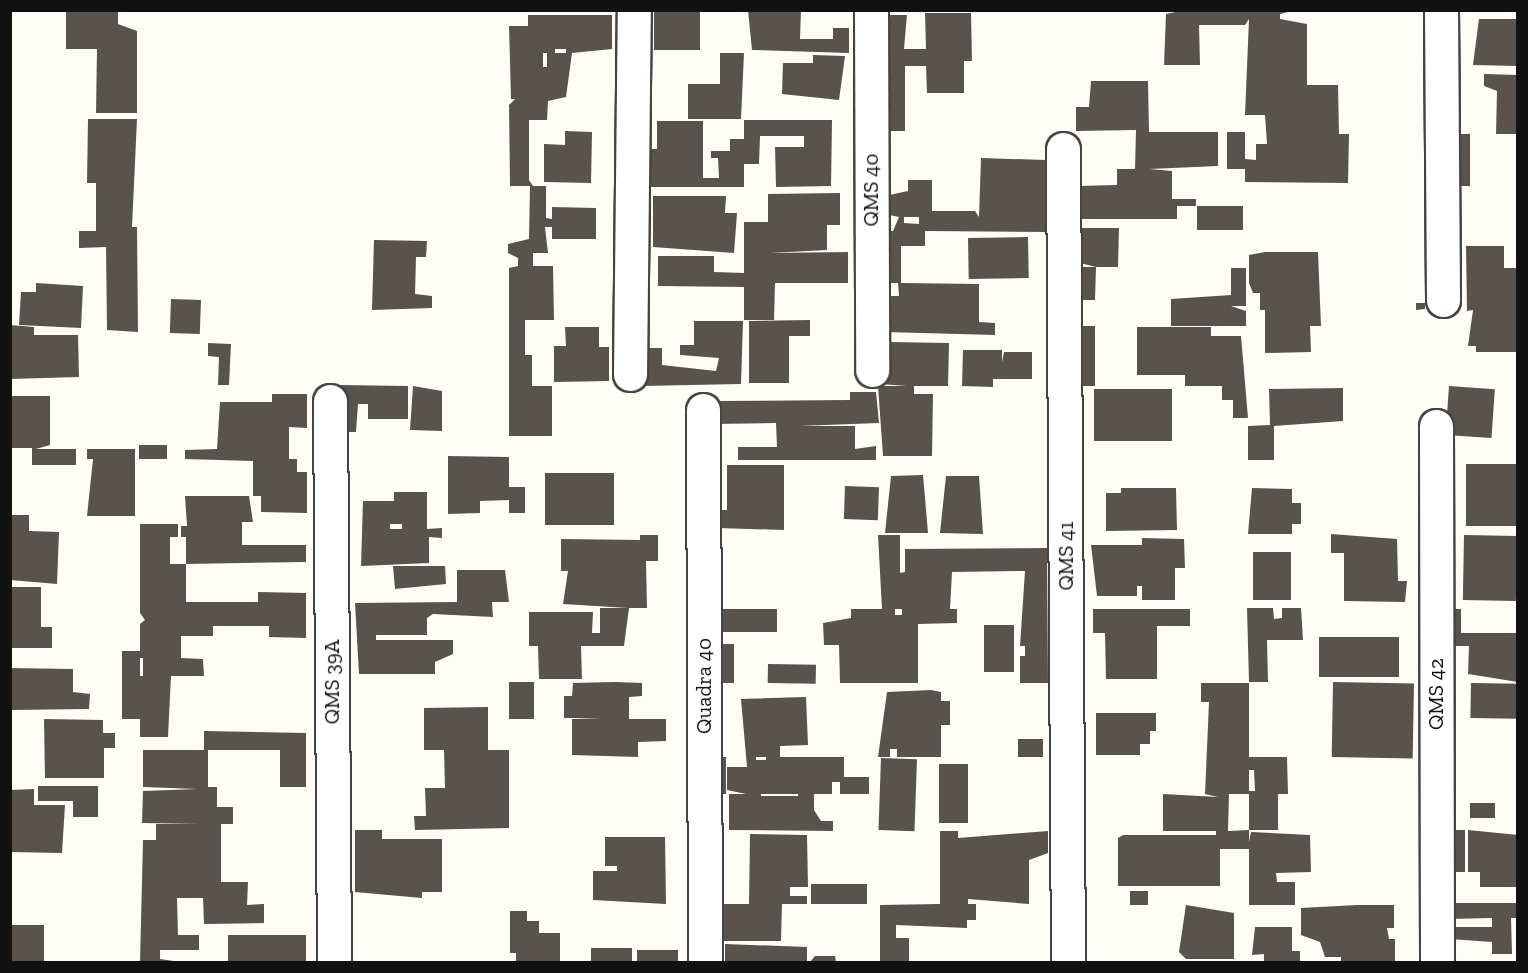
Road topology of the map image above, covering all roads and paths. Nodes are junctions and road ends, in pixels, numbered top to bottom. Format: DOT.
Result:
graph roads {
  1 [pos="634,10"];
  2 [pos="871,10"];
  3 [pos="1441,10"];
  4 [pos="1063,149"];
  5 [pos="1443,300"];
  6 [pos="872,370"];
  7 [pos="630,374"];
  8 [pos="330,401"];
  9 [pos="703,410"];
  10 [pos="1436,426"];
  11 [pos="334,963"];
  12 [pos="705,963"];
  13 [pos="1068,963"];
  14 [pos="1437,963"];
  1 -- 7 [label="street"];
  2 -- 6 [label="street, QMS 40"];
  3 -- 5 [label="street"];
  4 -- 13 [label="street, QMS 41"];
  8 -- 11 [label="street, QMS 39A"];
  9 -- 12 [label="street, Quadra 40"];
  10 -- 14 [label="street, QMS 42"];
}
